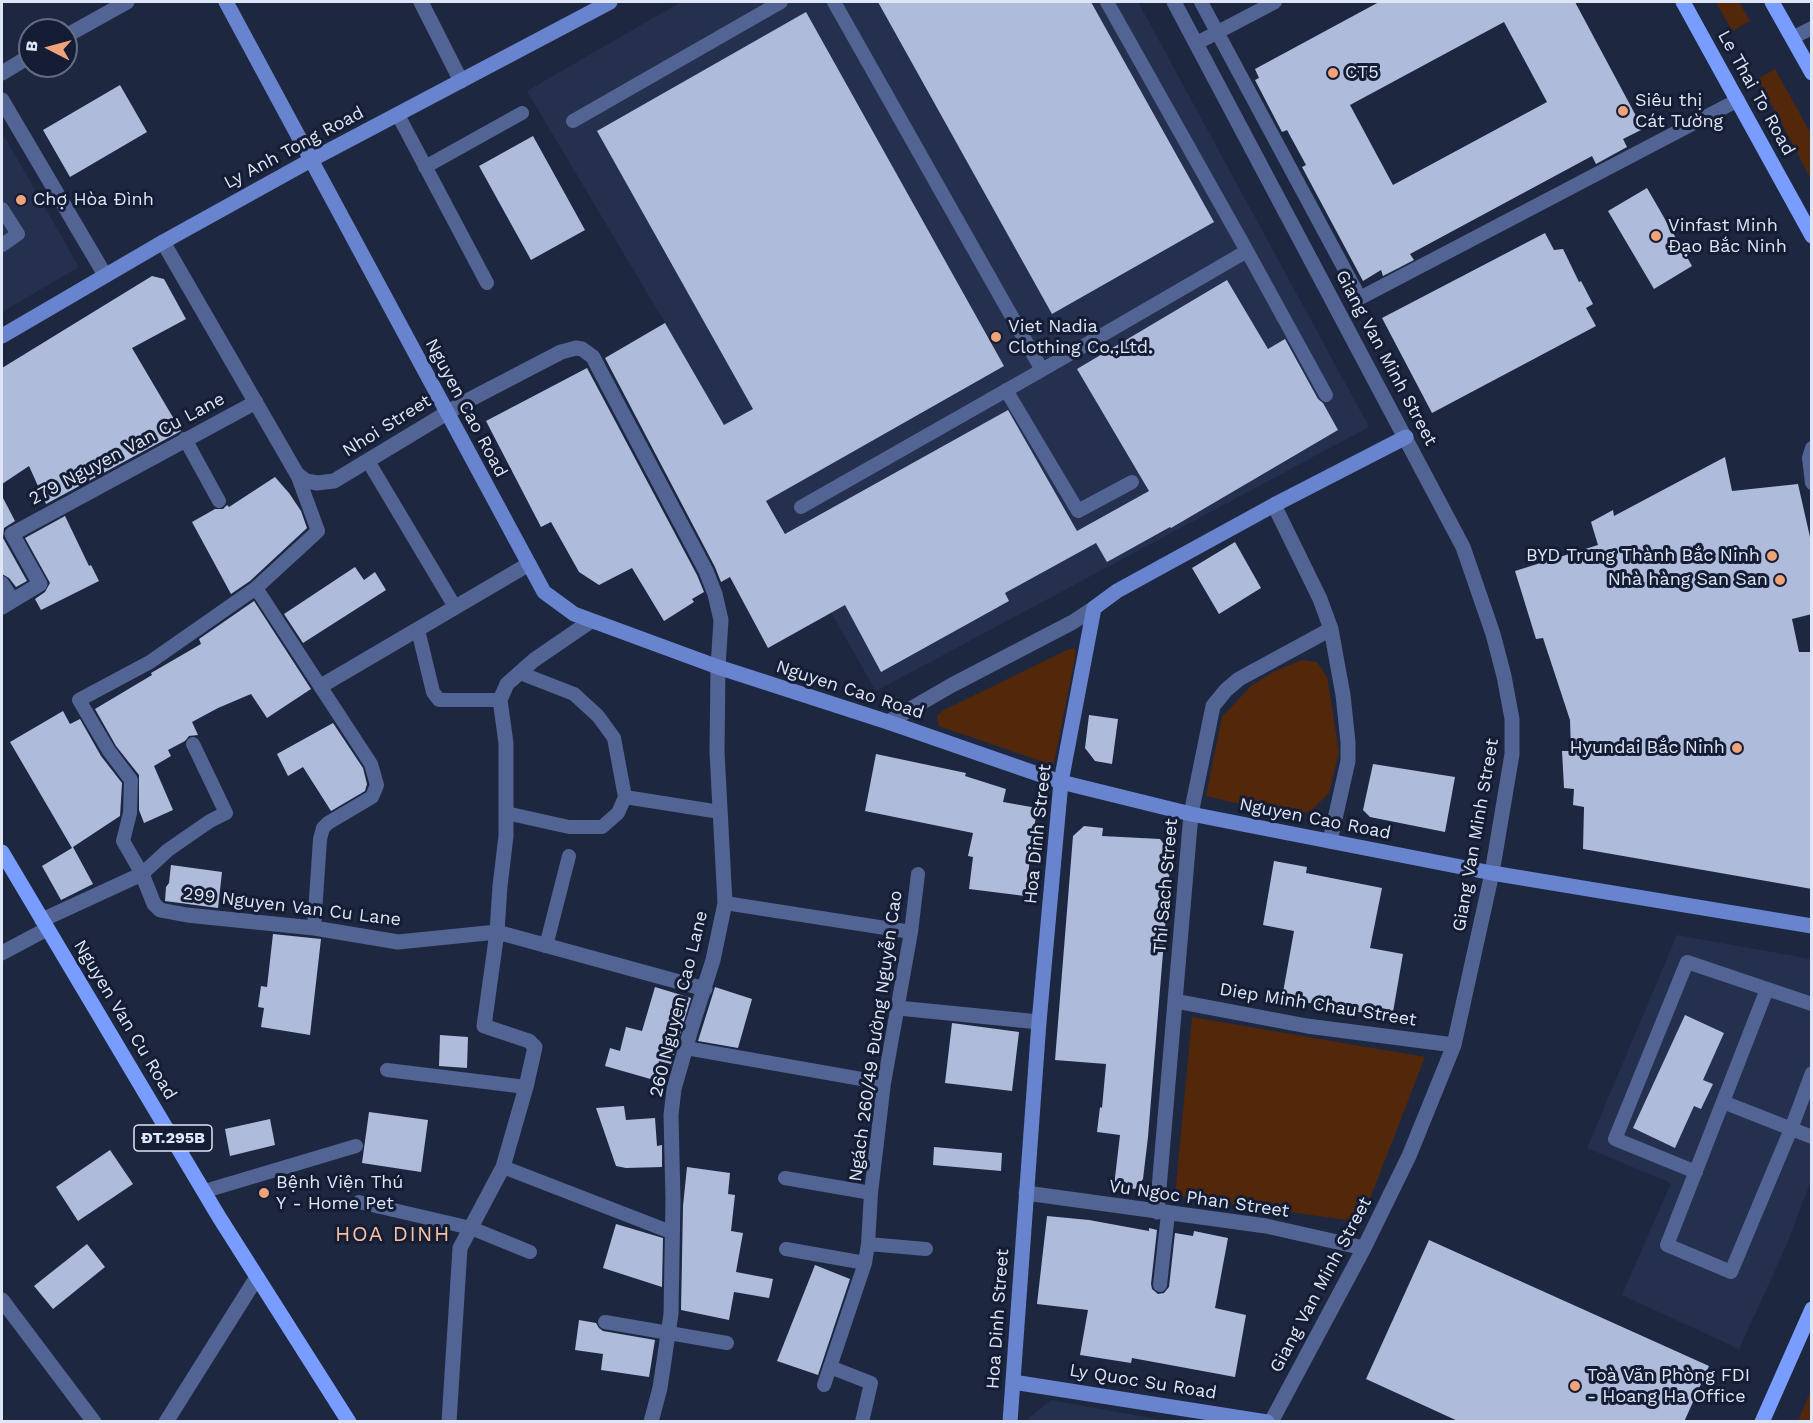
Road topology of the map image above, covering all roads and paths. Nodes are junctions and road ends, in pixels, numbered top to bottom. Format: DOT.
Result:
graph roads {
  1 [pos="127,2"];
  2 [pos="226,2"];
  3 [pos="421,2"];
  4 [pos="610,2"];
  5 [pos="781,2"];
  6 [pos="834,2"];
  7 [pos="1107,2"];
  8 [pos="1174,2"];
  9 [pos="1201,2"];
  10 [pos="1275,2"];
  11 [pos="1683,2"];
  12 [pos="1772,2"];
  13 [pos="1812,28"];
  14 [pos="78,29"];
  15 [pos="1217,33"];
  16 [pos="1792,38"];
  17 [pos="1197,43"];
  18 [pos="18,64"];
  19 [pos="2,73"];
  20 [pos="1812,73"];
  21 [pos="461,81"];
  22 [pos="2,100"];
  23 [pos="1738,100"];
  24 [pos="522,113"];
  25 [pos="398,115"];
  26 [pos="573,121"];
  27 [pos="311,160"];
  28 [pos="425,167"];
  29 [pos="2,209"];
  30 [pos="1812,236"];
  31 [pos="163,242"];
  32 [pos="2,245"];
  33 [pos="1248,251"];
  34 [pos="105,275"];
  35 [pos="487,283"];
  36 [pos="2,336"];
  37 [pos="1042,370"];
  38 [pos="1006,390"];
  39 [pos="1326,395"];
  40 [pos="256,402"];
  41 [pos="446,412"];
  42 [pos="1406,437"];
  43 [pos="185,439"];
  44 [pos="1812,448"];
  45 [pos="368,461"];
  46 [pos="297,474"];
  47 [pos="1132,482"];
  48 [pos="1812,483"];
  49 [pos="219,501"];
  50 [pos="1274,505"];
  51 [pos="801,507"];
  52 [pos="529,564"];
  53 [pos="2,583"];
  54 [pos="256,588"];
  55 [pos="7,603"];
  56 [pos="455,608"];
  57 [pos="1094,608"];
  58 [pos="591,621"];
  59 [pos="1331,629"];
  60 [pos="418,630"];
  61 [pos="718,667"];
  62 [pos="520,673"];
  63 [pos="321,686"];
  64 [pos="500,700"];
  65 [pos="888,722"];
  66 [pos="193,744"];
  67 [pos="1061,782"];
  68 [pos="625,797"];
  69 [pos="720,812"];
  70 [pos="506,813"];
  71 [pos="1191,814"];
  72 [pos="1330,841"];
  73 [pos="2,852"];
  74 [pos="569,856"];
  75 [pos="1492,873"];
  76 [pos="142,874"];
  77 [pos="918,874"];
  78 [pos="725,903"];
  79 [pos="45,925"];
  80 [pos="1812,926"];
  81 [pos="314,928"];
  82 [pos="497,932"];
  83 [pos="911,932"];
  84 [pos="546,946"];
  85 [pos="2,953"];
  86 [pos="705,989"];
  87 [pos="1767,989"];
  88 [pos="1175,1000"];
  89 [pos="1812,1004"];
  90 [pos="898,1008"];
  91 [pos="1039,1022"];
  92 [pos="1455,1045"];
  93 [pos="686,1048"];
  94 [pos="387,1070"];
  95 [pos="1812,1073"];
  96 [pos="884,1083"];
  97 [pos="526,1087"];
  98 [pos="1723,1102"];
  99 [pos="1791,1129"];
  100 [pos="1812,1137"];
  101 [pos="356,1146"];
  102 [pos="503,1167"];
  103 [pos="1696,1173"];
  104 [pos="785,1178"];
  105 [pos="205,1191"];
  106 [pos="871,1193"];
  107 [pos="1026,1193"];
  108 [pos="359,1202"];
  109 [pos="1163,1213"];
  110 [pos="471,1228"];
  111 [pos="671,1232"];
  112 [pos="868,1244"];
  113 [pos="1364,1248"];
  114 [pos="786,1249"];
  115 [pos="926,1249"];
  116 [pos="530,1252"];
  117 [pos="865,1263"];
  118 [pos="258,1277"];
  119 [pos="1160,1285"];
  120 [pos="2,1300"];
  121 [pos="1812,1309"];
  122 [pos="605,1322"];
  123 [pos="668,1333"];
  124 [pos="727,1343"];
  125 [pos="830,1367"];
  126 [pos="1013,1382"];
  127 [pos="824,1385"];
  128 [pos="94,1422"];
  129 [pos="166,1422"];
  130 [pos="349,1422"];
  131 [pos="449,1422"];
  132 [pos="651,1422"];
  133 [pos="862,1422"];
  134 [pos="1010,1422"];
  135 [pos="1269,1422"];
  136 [pos="1762,1422"];
  1 -- 14 [label="street"];
  2 -- 27 [label="street, Nguyen Cao Road"];
  3 -- 21 [label="street"];
  4 -- 21 [label="street, Ly Anh Tong Road"];
  5 -- 26 [label="lane"];
  6 -- 37 [label="lane"];
  7 -- 33 [label="lane"];
  8 -- 17 [label="street, Giang Van Minh Street"];
  9 -- 15 [label="lane"];
  10 -- 15 [label="lane"];
  11 -- 23 [label="main road, Le Thai To Road"];
  12 -- 16 [label="main road"];
  13 -- 16 [label="lane"];
  15 -- 17 [label="lane"];
  15 -- 23 [label="lane"];
  16 -- 20 [label="main road"];
  17 -- 42 [label="street, Giang Van Minh Street"];
  18 -- 19 [label="street"];
  21 -- 25 [label="street, Ly Anh Tong Road"];
  22 -- 34 [label="street"];
  23 -- 30 [label="main road, Le Thai To Road"];
  24 -- 28 [label="lane"];
  25 -- 27 [label="street, Ly Anh Tong Road"];
  25 -- 28 [label="lane"];
  27 -- 31 [label="street, Ly Anh Tong Road"];
  27 -- 41 [label="street, Nguyen Cao Road"];
  28 -- 35 [label="lane"];
  29 -- 32 [label="lane"];
  31 -- 34 [label="street, Ly Anh Tong Road"];
  31 -- 40 [label="street"];
  33 -- 37 [label="lane"];
  33 -- 39 [label="lane"];
  34 -- 36 [label="street, Ly Anh Tong Road"];
  37 -- 38 [label="lane"];
  38 -- 47 [label="lane"];
  38 -- 51 [label="lane"];
  40 -- 43 [label="street, 279 Nguyen Van Cu Lane"];
  40 -- 46 [label="street"];
  41 -- 45 [label="street, Nhoi Street"];
  41 -- 52 [label="street, Nguyen Cao Road"];
  41 -- 61 [label="street, Nhoi Street"];
  42 -- 50 [label="street"];
  42 -- 75 [label="street, Giang Van Minh Street"];
  43 -- 49 [label="lane"];
  43 -- 55 [label="street, 279 Nguyen Van Cu Lane"];
  44 -- 48 [label="lane"];
  45 -- 46 [label="street, Nhoi Street"];
  45 -- 56 [label="lane"];
  46 -- 54 [label="lane"];
  50 -- 57 [label="street"];
  50 -- 59 [label="street"];
  52 -- 56 [label="street"];
  52 -- 58 [label="street, Nguyen Cao Road"];
  53 -- 55 [label="lane"];
  54 -- 63 [label="lane"];
  54 -- 76 [label="lane"];
  56 -- 60 [label="street"];
  57 -- 65 [label="street"];
  57 -- 67 [label="street, Hoa Dinh Street"];
  58 -- 61 [label="street, Nguyen Cao Road"];
  58 -- 62 [label="street"];
  59 -- 71 [label="street, Thi Sach Street"];
  59 -- 72 [label="street"];
  60 -- 63 [label="street"];
  60 -- 64 [label="lane"];
  61 -- 65 [label="street, Nguyen Cao Road"];
  61 -- 69 [label="street, 260 Nguyen Cao Lane"];
  62 -- 64 [label="street"];
  62 -- 68 [label="lane"];
  63 -- 81 [label="lane"];
  64 -- 70 [label="street"];
  65 -- 67 [label="street, Nguyen Cao Road"];
  66 -- 76 [label="lane"];
  67 -- 71 [label="street, Nguyen Cao Road"];
  67 -- 91 [label="street, Hoa Dinh Street"];
  68 -- 69 [label="lane"];
  68 -- 70 [label="lane"];
  69 -- 78 [label="street, 260 Nguyen Cao Lane"];
  70 -- 82 [label="street"];
  71 -- 72 [label="street, Nguyen Cao Road"];
  71 -- 88 [label="street, Thi Sach Street"];
  72 -- 75 [label="street, Nguyen Cao Road"];
  73 -- 79 [label="main road, Nguyen Van Cu Road / ĐT.295B"];
  74 -- 84 [label="lane"];
  75 -- 80 [label="street, Nguyen Cao Road"];
  75 -- 92 [label="street, Giang Van Minh Street"];
  76 -- 79 [label="street"];
  76 -- 81 [label="street, 299 Nguyen Van Cu Lane"];
  77 -- 83 [label="lane, Ngách 260/49 Đường Nguyễn Cao"];
  78 -- 83 [label="lane"];
  78 -- 86 [label="street, 260 Nguyen Cao Lane"];
  79 -- 85 [label="street"];
  79 -- 105 [label="main road, Nguyen Van Cu Road / ĐT.295B"];
  81 -- 82 [label="street, 299 Nguyen Van Cu Lane"];
  82 -- 84 [label="street, 299 Nguyen Van Cu Lane"];
  82 -- 97 [label="street"];
  83 -- 90 [label="lane, Ngách 260/49 Đường Nguyễn Cao"];
  84 -- 86 [label="street, 299 Nguyen Van Cu Lane"];
  86 -- 93 [label="street, 260 Nguyen Cao Lane"];
  87 -- 89 [label="lane"];
  87 -- 98 [label="lane"];
  87 -- 103 [label="lane"];
  88 -- 92 [label="street, Diep Minh Chau Street"];
  88 -- 109 [label="street, Thi Sach Street"];
  90 -- 91 [label="street"];
  90 -- 96 [label="lane, Ngách 260/49 Đường Nguyễn Cao"];
  91 -- 107 [label="street, Hoa Dinh Street"];
  92 -- 113 [label="street, Giang Van Minh Street"];
  93 -- 96 [label="lane"];
  93 -- 111 [label="street, 260 Nguyen Cao Lane"];
  94 -- 97 [label="lane"];
  95 -- 99 [label="lane"];
  96 -- 106 [label="lane, Ngách 260/49 Đường Nguyễn Cao"];
  97 -- 102 [label="street"];
  98 -- 99 [label="lane"];
  98 -- 103 [label="lane"];
  99 -- 100 [label="lane"];
  99 -- 103 [label="lane"];
  101 -- 105 [label="lane"];
  102 -- 110 [label="street"];
  102 -- 111 [label="lane"];
  104 -- 106 [label="lane"];
  105 -- 118 [label="main road, Nguyen Van Cu Road / ĐT.295B"];
  106 -- 112 [label="lane, Ngách 260/49 Đường Nguyễn Cao"];
  107 -- 109 [label="street, Vu Ngoc Phan Street"];
  107 -- 126 [label="street, Hoa Dinh Street"];
  108 -- 110 [label="lane"];
  109 -- 113 [label="street, Vu Ngoc Phan Street"];
  109 -- 119 [label="lane"];
  110 -- 116 [label="lane"];
  110 -- 131 [label="street"];
  111 -- 123 [label="street, 260 Nguyen Cao Lane"];
  112 -- 115 [label="lane"];
  112 -- 117 [label="lane, Ngách 260/49 Đường Nguyễn Cao"];
  113 -- 135 [label="street, Giang Van Minh Street"];
  114 -- 117 [label="lane"];
  117 -- 125 [label="lane, Ngách 260/49 Đường Nguyễn Cao"];
  118 -- 129 [label="street"];
  118 -- 130 [label="main road, Nguyen Van Cu Road / ĐT.295B"];
  120 -- 128 [label="street"];
  121 -- 136 [label="main road"];
  122 -- 123 [label="lane"];
  123 -- 124 [label="lane"];
  123 -- 132 [label="street, 260 Nguyen Cao Lane"];
  125 -- 127 [label="lane, Ngách 260/49 Đường Nguyễn Cao"];
  125 -- 133 [label="lane"];
  126 -- 134 [label="street, Hoa Dinh Street"];
  126 -- 135 [label="street, Ly Quoc Su Road"];
}
